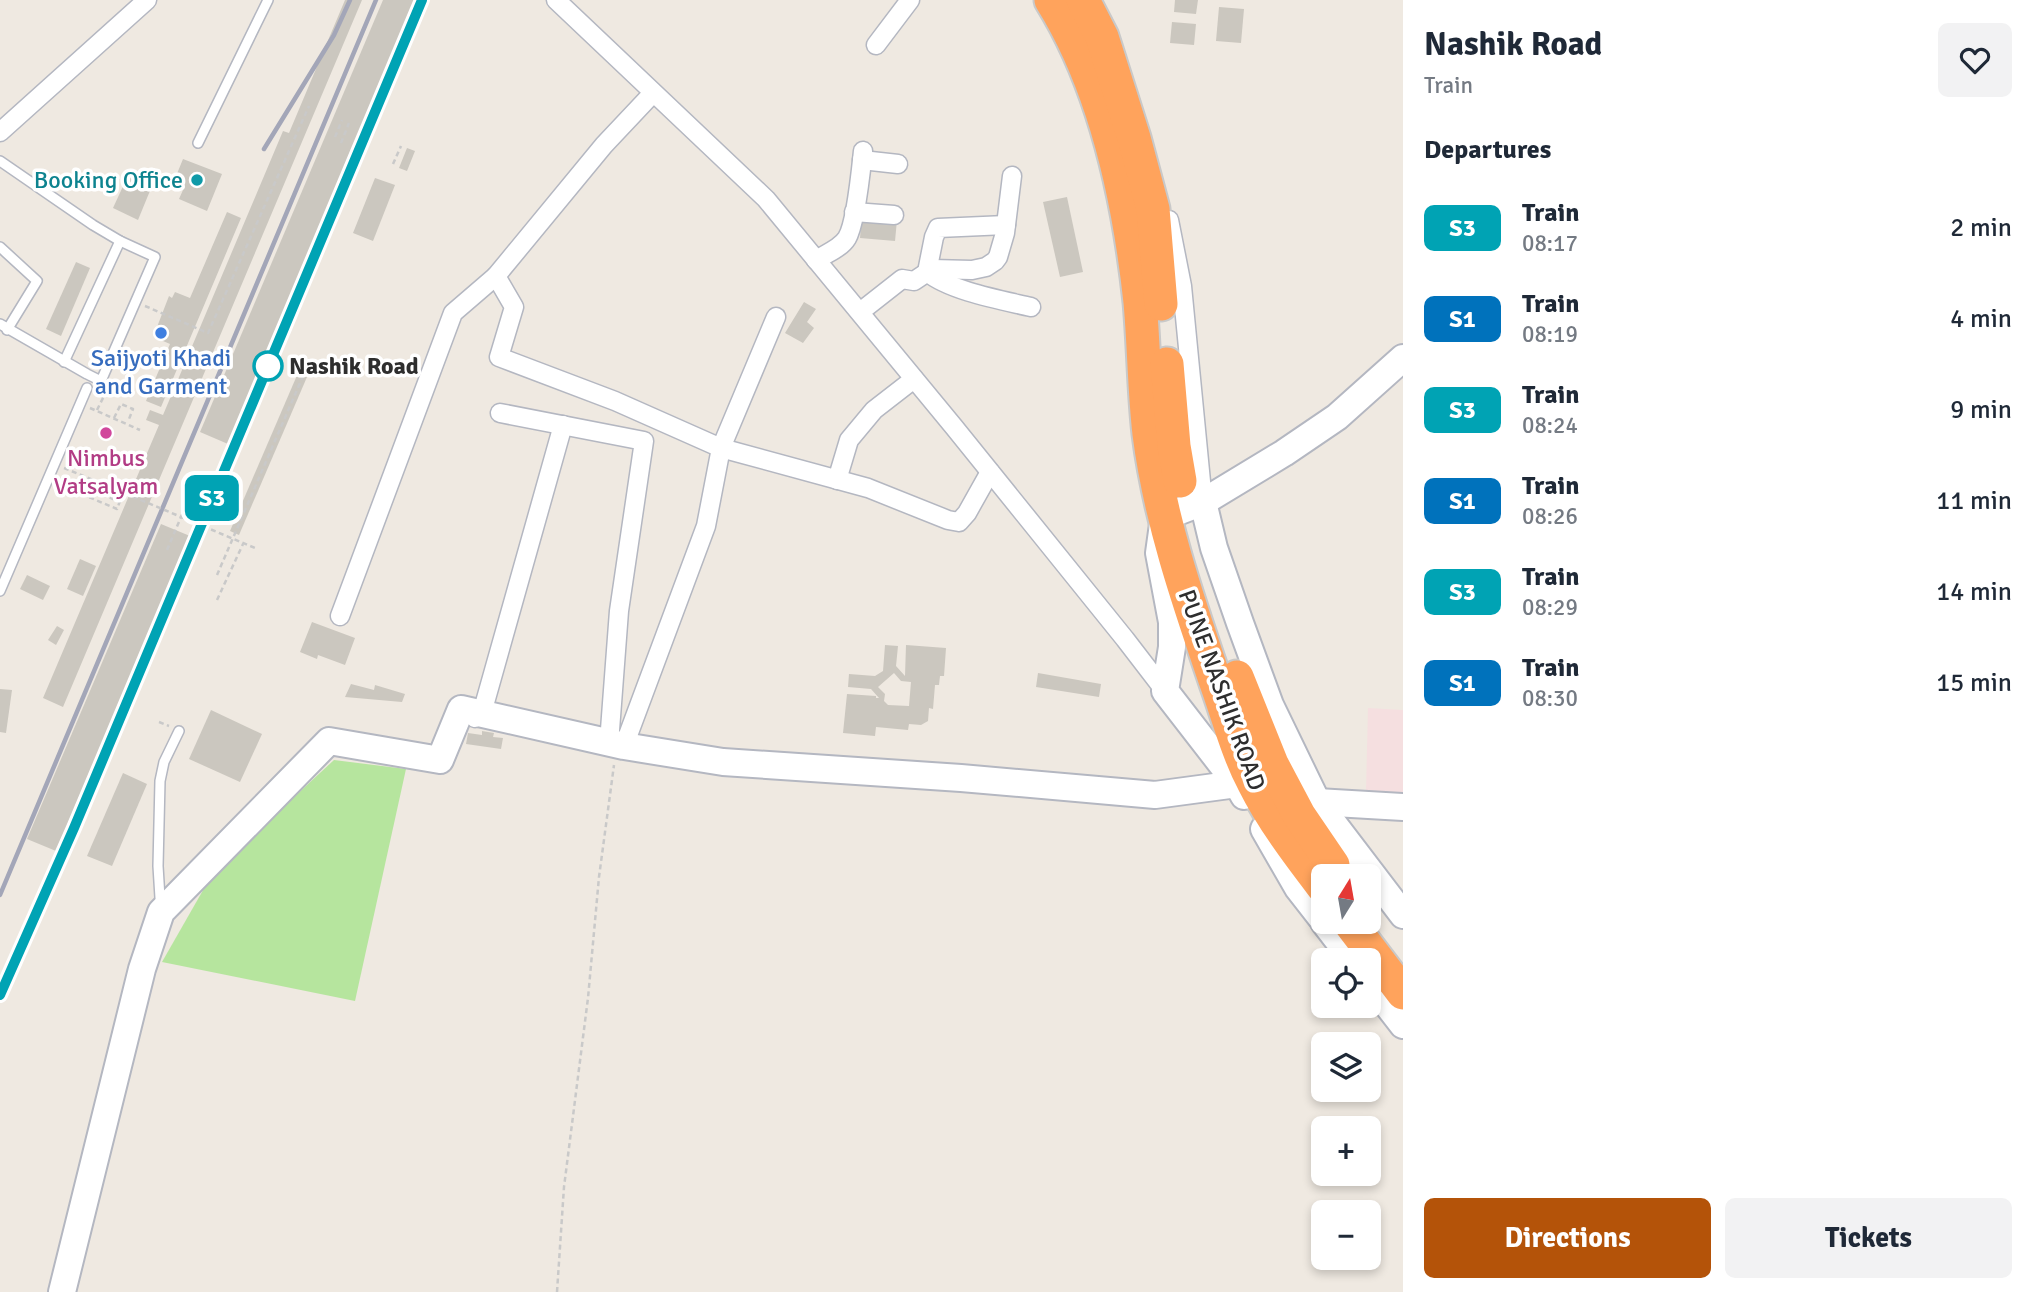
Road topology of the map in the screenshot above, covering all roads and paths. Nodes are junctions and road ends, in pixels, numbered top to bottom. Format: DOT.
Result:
graph roads {
  1 [pos="147,0"];
  2 [pos="268,0"];
  3 [pos="556,0"];
  4 [pos="910,0"];
  5 [pos="1051,0"];
  6 [pos="1083,0"];
  7 [pos="1097,0"];
  8 [pos="876,45"];
  9 [pos="653,93"];
  10 [pos="309,106"];
  11 [pos="342,120"];
  12 [pos="349,123"];
  13 [pos="0,132"];
  14 [pos="335,137"];
  15 [pos="198,143"];
  16 [pos="341,143"];
  17 [pos="401,146"];
  18 [pos="0,161"];
  19 [pos="393,164"];
  20 [pos="898,164"];
  21 [pos="1012,176"];
  22 [pos="854,212"];
  23 [pos="894,215"];
  24 [pos="1006,225"];
  25 [pos="120,241"];
  26 [pos="0,247"];
  27 [pos="816,260"];
  28 [pos="927,272"];
  29 [pos="495,276"];
  30 [pos="136,303"];
  31 [pos="1031,307"];
  32 [pos="860,313"];
  33 [pos="776,317"];
  34 [pos="4,327"];
  35 [pos="1403,358"];
  36 [pos="64,362"];
  37 [pos="306,369"];
  38 [pos="914,379"];
  39 [pos="87,388"];
  40 [pos="105,394"];
  41 [pos="90,407"];
  42 [pos="97,410"];
  43 [pos="500,413"];
  44 [pos="114,418"];
  45 [pos="129,419"];
  46 [pos="563,425"];
  47 [pos="140,430"];
  48 [pos="721,448"];
  49 [pos="990,472"];
  50 [pos="60,476"];
  51 [pos="837,480"];
  52 [pos="123,493"];
  53 [pos="120,502"];
  54 [pos="1184,509"];
  55 [pos="184,510"];
  56 [pos="181,517"];
  57 [pos="232,539"];
  58 [pos="243,544"];
  59 [pos="255,548"];
  60 [pos="167,550"];
  61 [pos="217,575"];
  62 [pos="0,591"];
  63 [pos="217,600"];
  64 [pos="340,616"];
  65 [pos="1165,691"];
  66 [pos="481,714"];
  67 [pos="179,731"];
  68 [pos="617,744"];
  69 [pos="1244,782"];
  70 [pos="1317,802"];
  71 [pos="1403,807"];
  72 [pos="1331,864"];
  73 [pos="1311,871"];
  74 [pos="1311,904"];
  75 [pos="167,906"];
  76 [pos="1403,915"];
  77 [pos="1381,927"];
  78 [pos="1358,934"];
  79 [pos="1403,955"];
  80 [pos="1403,993"];
  81 [pos="1381,997"];
  82 [pos="1403,1025"];
  83 [pos="62,1292"];
  84 [pos="557,1292"];
  1 -- 13 [label="street"];
  2 -- 15 [label="lane"];
  3 -- 9 [label="street"];
  4 -- 8 [label="street"];
  5 -- 54 [label="highway"];
  6 -- 54 [label="highway"];
  7 -- 54 [label="street"];
  9 -- 27 [label="street"];
  9 -- 29 [label="street"];
  10 -- 30 [label="path"];
  11 -- 14 [label="path"];
  12 -- 16 [label="path"];
  17 -- 19 [label="path"];
  18 -- 25 [label="lane"];
  20 -- 22 [label="street"];
  21 -- 24 [label="street"];
  22 -- 23 [label="street"];
  22 -- 27 [label="street"];
  24 -- 28 [label="street"];
  24 -- 28 [label="street"];
  25 -- 30 [label="lane"];
  25 -- 36 [label="lane"];
  26 -- 34 [label="lane"];
  27 -- 32 [label="street"];
  28 -- 31 [label="street"];
  28 -- 32 [label="street"];
  29 -- 48 [label="street"];
  29 -- 64 [label="street"];
  30 -- 36 [label="lane"];
  32 -- 38 [label="street"];
  33 -- 48 [label="street"];
  34 -- 36 [label="lane"];
  35 -- 54 [label="street"];
  37 -- 57 [label="path"];
  38 -- 49 [label="street"];
  38 -- 51 [label="street"];
  39 -- 62 [label="lane"];
  40 -- 42 [label="path"];
  41 -- 42 [label="path"];
  42 -- 44 [label="path"];
  43 -- 46 [label="street"];
  44 -- 45 [label="path"];
  44 -- 47 [label="path"];
  46 -- 66 [label="street"];
  46 -- 68 [label="street"];
  48 -- 51 [label="street"];
  48 -- 68 [label="street"];
  49 -- 51 [label="street"];
  49 -- 65 [label="street"];
  50 -- 52 [label="path, bridge"];
  50 -- 53 [label="path"];
  50 -- 53 [label="path"];
  52 -- 53 [label="path, bridge"];
  52 -- 56 [label="path, bridge"];
  54 -- 65 [label="street"];
  54 -- 69 [label="highway, PUNE NASHIK ROAD"];
  54 -- 70 [label="street"];
  54 -- 72 [label="highway, PUNE NASHIK ROAD"];
  55 -- 56 [label="path, bridge"];
  56 -- 57 [label="path, bridge"];
  56 -- 60 [label="path"];
  57 -- 58 [label="path, bridge"];
  57 -- 61 [label="path"];
  58 -- 59 [label="path, bridge"];
  58 -- 63 [label="path"];
  65 -- 69 [label="street"];
  66 -- 68 [label="street"];
  66 -- 75 [label="street"];
  67 -- 75 [label="lane"];
  68 -- 69 [label="street"];
  68 -- 84 [label="path"];
  69 -- 73 [label="highway, PUNE NASHIK ROAD"];
  69 -- 74 [label="street"];
  70 -- 71 [label="street"];
  70 -- 76 [label="street"];
  75 -- 83 [label="street"];
  77 -- 79 [label="highway"];
  78 -- 80 [label="highway"];
  81 -- 82 [label="street"];
}
